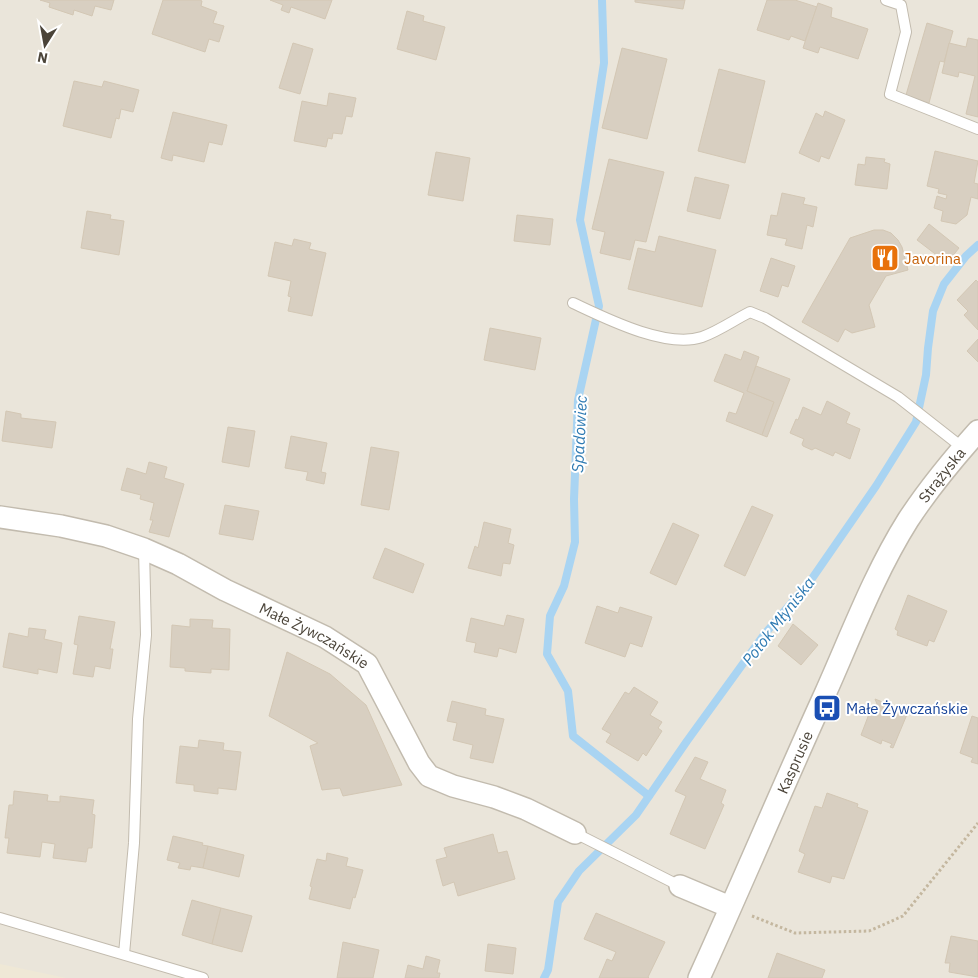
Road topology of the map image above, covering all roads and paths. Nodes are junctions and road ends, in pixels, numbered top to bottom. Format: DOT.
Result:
graph roads {
  1 [pos="886,0"];
  2 [pos="978,129"];
  3 [pos="573,303"];
  4 [pos="978,431"];
  5 [pos="963,448"];
  6 [pos="0,517"];
  7 [pos="908,522"];
  8 [pos="144,549"];
  9 [pos="978,823"];
  10 [pos="575,833"];
  11 [pos="680,886"];
  12 [pos="730,907"];
  13 [pos="0,918"];
  14 [pos="124,954"];
  15 [pos="202,978"];
  16 [pos="699,978"];
  1 -- 2 [label="lane"];
  3 -- 5 [label="lane"];
  4 -- 5 [label="street, Strążyska"];
  5 -- 7 [label="street, Strążyska"];
  6 -- 8 [label="street, Małe Żywczańskie"];
  7 -- 12 [label="street, Kasprusie"];
  8 -- 10 [label="street, Małe Żywczańskie"];
  8 -- 14 [label="lane"];
  9 -- 12 [label="path"];
  10 -- 11 [label="lane, Małe Żywczańskie"];
  11 -- 12 [label="street, Małe Żywczańskie"];
  12 -- 16 [label="street, Kasprusie"];
  13 -- 14 [label="lane"];
  14 -- 15 [label="lane"];
}
